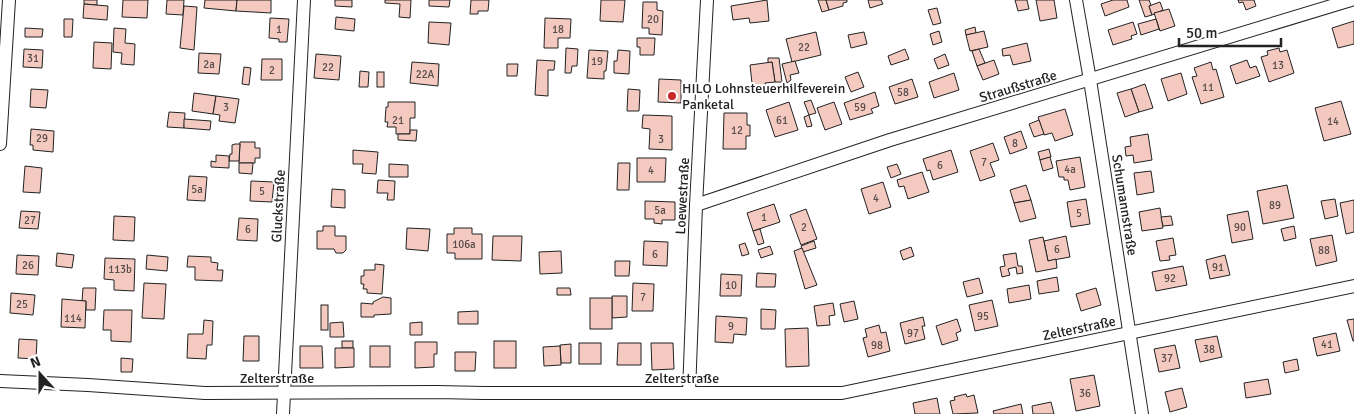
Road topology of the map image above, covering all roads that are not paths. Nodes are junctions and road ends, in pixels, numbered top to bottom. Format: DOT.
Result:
graph roads {
  1 [pos="9,0"];
  2 [pos="304,0"];
  3 [pos="707,0"];
  4 [pos="1076,0"];
  5 [pos="1351,0"];
  6 [pos="1090,80"];
  7 [pos="0,144"];
  8 [pos="696,205"];
  9 [pos="1354,286"];
  10 [pos="1130,333"];
  11 [pos="0,380"];
  12 [pos="284,392"];
  13 [pos="689,393"];
  14 [pos="283,414"];
  15 [pos="1142,414"];
  1 -- 7 [label="street"];
  2 -- 12 [label="street, Gluckstraße"];
  3 -- 8 [label="street, Loewestraße"];
  4 -- 6 [label="street, Schumannstraße"];
  5 -- 6 [label="street, Straußstraße"];
  6 -- 8 [label="street, Straußstraße"];
  6 -- 10 [label="street, Schumannstraße"];
  8 -- 13 [label="street, Loewestraße"];
  9 -- 10 [label="street, Zelterstraße"];
  10 -- 13 [label="street, Zelterstraße"];
  10 -- 15 [label="street, Schumannstraße"];
  11 -- 12 [label="street, Zelterstraße"];
  12 -- 13 [label="street, Zelterstraße"];
  12 -- 14 [label="street, Gluckstraße"];
}
